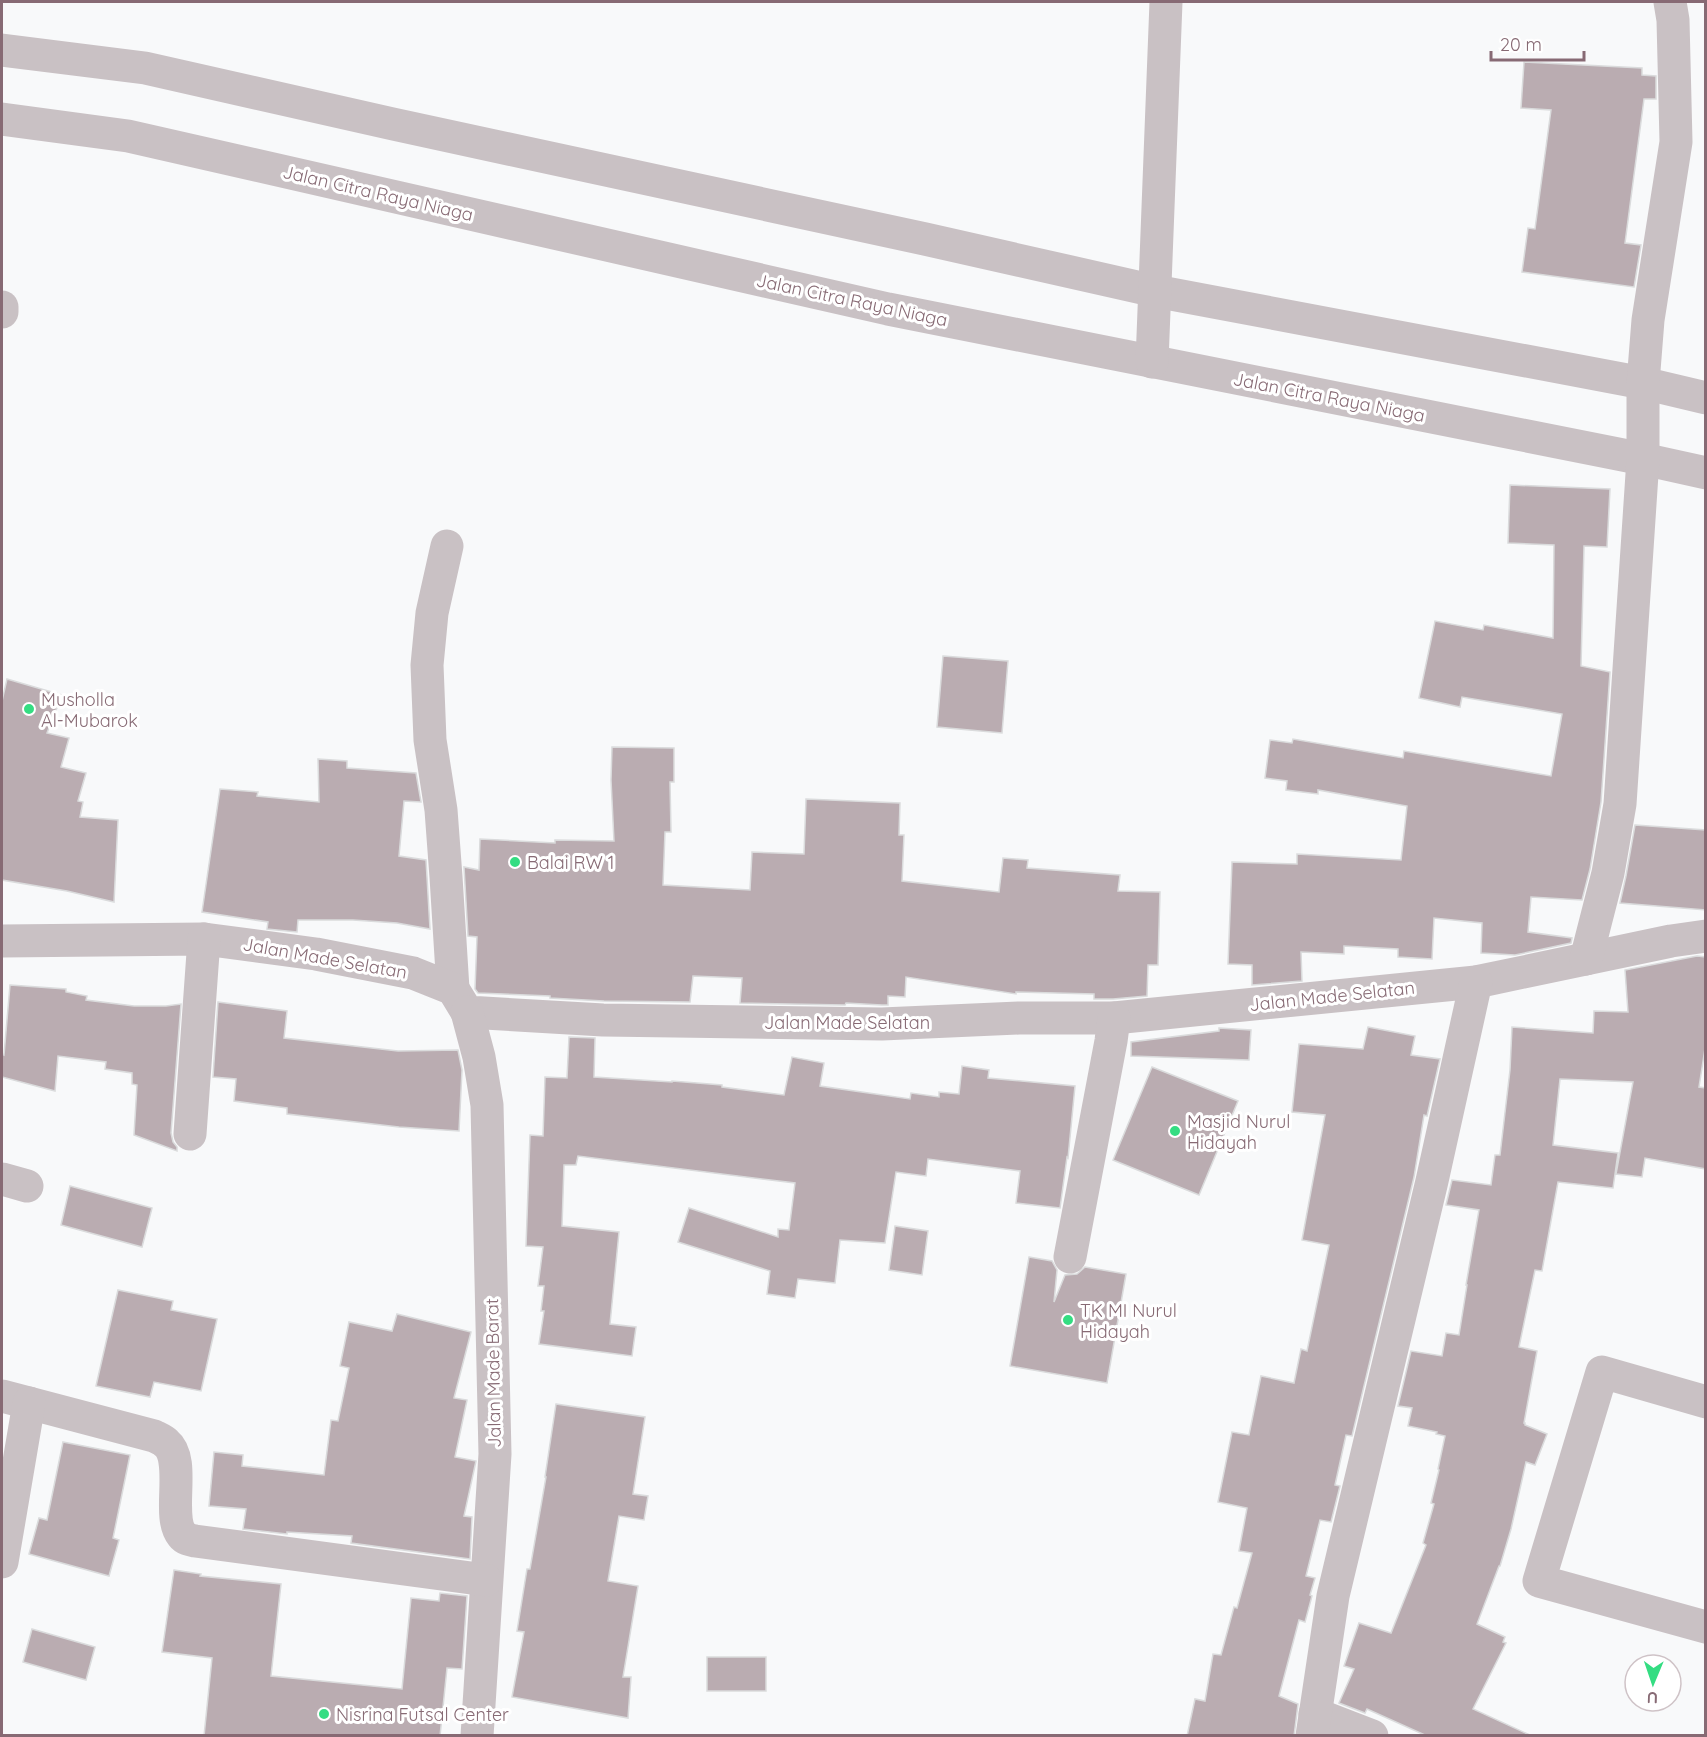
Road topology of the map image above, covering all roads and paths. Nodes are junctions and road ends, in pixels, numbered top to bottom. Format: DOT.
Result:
graph roads {
  1 [pos="1166,2"];
  2 [pos="1670,2"];
  3 [pos="2,50"];
  4 [pos="2,119"];
  5 [pos="1155,291"];
  6 [pos="2,307"];
  7 [pos="2,312"];
  8 [pos="1152,362"];
  9 [pos="1643,383"];
  10 [pos="1706,398"];
  11 [pos="1643,459"];
  12 [pos="1706,473"];
  13 [pos="447,546"];
  14 [pos="1706,936"];
  15 [pos="204,939"];
  16 [pos="2,941"];
  17 [pos="1586,959"];
  18 [pos="1476,982"];
  19 [pos="460,1001"];
  20 [pos="1114,1018"];
  21 [pos="190,1134"];
  22 [pos="1070,1257"];
  23 [pos="15,1399"];
  24 [pos="1706,1402"];
  25 [pos="2,1562"];
  26 [pos="486,1580"];
  27 [pos="1706,1627"];
  28 [pos="1313,1725"];
  29 [pos="477,1736"];
  30 [pos="1372,1736"];
  1 -- 5 [label="street"];
  2 -- 9 [label="street"];
  3 -- 5 [label="street"];
  4 -- 8 [label="street, Jalan Citra Raya Niaga"];
  5 -- 8 [label="street"];
  5 -- 9 [label="street"];
  6 -- 7 [label="street"];
  8 -- 11 [label="street, Jalan Citra Raya Niaga"];
  9 -- 10 [label="street"];
  9 -- 11 [label="street"];
  11 -- 12 [label="street, Jalan Citra Raya Niaga"];
  11 -- 17 [label="street"];
  13 -- 19 [label="street, Jalan Made Barat"];
  14 -- 17 [label="street, Jalan Made Selatan"];
  15 -- 16 [label="street, Jalan Made Selatan"];
  15 -- 19 [label="street, Jalan Made Selatan"];
  15 -- 21 [label="street"];
  17 -- 18 [label="street, Jalan Made Selatan"];
  18 -- 20 [label="street, Jalan Made Selatan"];
  18 -- 28 [label="street"];
  19 -- 20 [label="street, Jalan Made Selatan"];
  19 -- 26 [label="street, Jalan Made Barat"];
  20 -- 22 [label="street"];
  23 -- 25 [label="street"];
  23 -- 26 [label="street"];
  24 -- 27 [label="street"];
  26 -- 29 [label="street, Jalan Made Barat"];
  28 -- 30 [label="street"];
}
